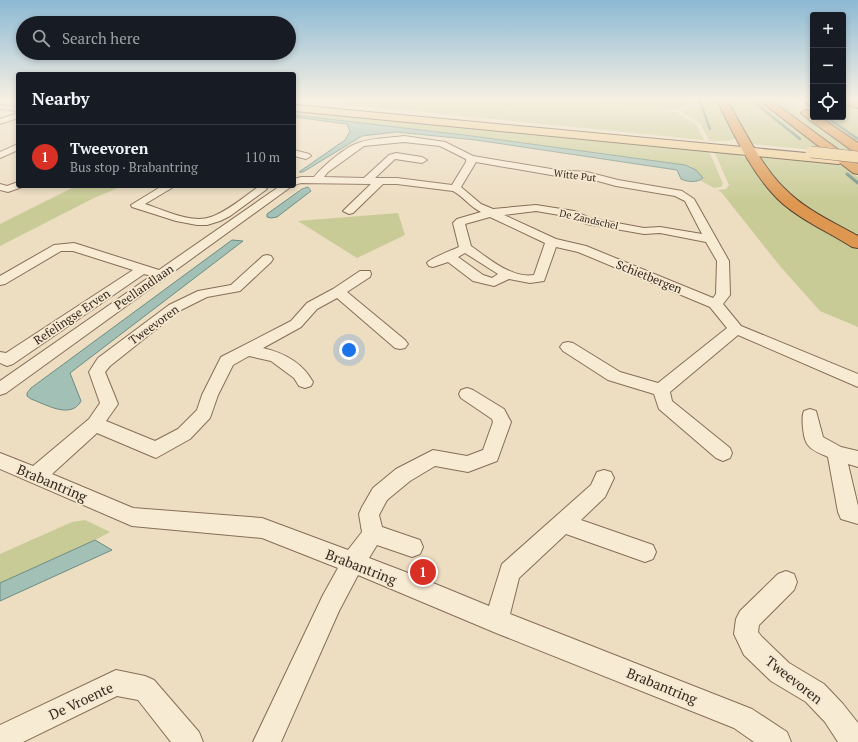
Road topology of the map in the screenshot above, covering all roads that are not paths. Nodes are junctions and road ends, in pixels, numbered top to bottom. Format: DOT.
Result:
graph roads {
  1 [pos="579,134"];
  2 [pos="601,134"];
  3 [pos="741,134"];
  4 [pos="810,134"];
  5 [pos="836,134"];
  6 [pos="16,140"];
  7 [pos="0,146"];
  8 [pos="16,148"];
  9 [pos="750,149"];
  10 [pos="858,149"];
  11 [pos="296,154"];
  12 [pos="0,155"];
  13 [pos="815,155"];
  14 [pos="306,156"];
  15 [pos="858,157"];
  16 [pos="471,158"];
  17 [pos="422,160"];
  18 [pos="858,162"];
  19 [pos="858,170"];
  20 [pos="317,180"];
  21 [pos="296,181"];
  22 [pos="366,181"];
  23 [pos="380,181"];
  24 [pos="16,186"];
  25 [pos="0,187"];
  26 [pos="166,188"];
  27 [pos="256,188"];
  28 [pos="280,188"];
  29 [pos="455,188"];
  30 [pos="267,192"];
  31 [pos="349,211"];
  32 [pos="491,213"];
  33 [pos="711,238"];
  34 [pos="552,242"];
  35 [pos="858,243"];
  36 [pos="465,248"];
  37 [pos="448,257"];
  38 [pos="268,259"];
  39 [pos="433,263"];
  40 [pos="143,269"];
  41 [pos="365,274"];
  42 [pos="161,275"];
  43 [pos="507,275"];
  44 [pos="0,281"];
  45 [pos="338,292"];
  46 [pos="715,304"];
  47 [pos="736,329"];
  48 [pos="400,344"];
  49 [pos="568,347"];
  50 [pos="247,350"];
  51 [pos="0,357"];
  52 [pos="858,381"];
  53 [pos="305,382"];
  54 [pos="0,389"];
  55 [pos="661,390"];
  56 [pos="467,394"];
  57 [pos="810,416"];
  58 [pos="95,424"];
  59 [pos="722,453"];
  60 [pos="836,453"];
  61 [pos="858,459"];
  62 [pos="0,461"];
  63 [pos="36,476"];
  64 [pos="604,478"];
  65 [pos="858,515"];
  66 [pos="564,524"];
  67 [pos="373,534"];
  68 [pos="412,547"];
  69 [pos="645,552"];
  70 [pos="352,564"];
  71 [pos="786,582"];
  72 [pos="496,621"];
  73 [pos="0,739"];
  74 [pos="190,742"];
  75 [pos="268,742"];
  76 [pos="777,742"];
  77 [pos="855,742"];
  1 -- 9 [label="main road"];
  2 -- 9 [label="main road"];
  3 -- 9 [label="highway"];
  4 -- 19 [label="highway"];
  5 -- 10 [label="highway"];
  6 -- 7 [label="street"];
  8 -- 12 [label="street"];
  9 -- 13 [label="main road"];
  9 -- 35 [label="highway"];
  11 -- 14 [label="street"];
  13 -- 15 [label="main road, bridge"];
  13 -- 18 [label="main road"];
  16 -- 20 [label="street, Witte Put"];
  16 -- 29 [label="street"];
  16 -- 33 [label="street, Witte Put"];
  17 -- 22 [label="street"];
  20 -- 21 [label="street"];
  20 -- 22 [label="street"];
  22 -- 23 [label="street"];
  23 -- 29 [label="street"];
  23 -- 31 [label="street"];
  24 -- 25 [label="street"];
  26 -- 30 [label="street"];
  27 -- 30 [label="street"];
  28 -- 30 [label="street, Peellandlaan"];
  29 -- 32 [label="street, Schietbergen"];
  30 -- 42 [label="street, Peellandlaan"];
  32 -- 33 [label="street, De Zandschel"];
  32 -- 34 [label="street, Schietbergen"];
  32 -- 36 [label="street"];
  33 -- 46 [label="street"];
  34 -- 43 [label="street"];
  34 -- 46 [label="street, Schietbergen"];
  36 -- 37 [label="street"];
  36 -- 43 [label="street"];
  37 -- 39 [label="street"];
  37 -- 43 [label="street"];
  38 -- 58 [label="street, Tweevoren"];
  40 -- 42 [label="street"];
  40 -- 44 [label="street"];
  40 -- 51 [label="street, Refelingse Erven"];
  41 -- 45 [label="street"];
  42 -- 54 [label="street, Peellandlaan"];
  45 -- 48 [label="street"];
  45 -- 50 [label="street"];
  46 -- 47 [label="street, Schietbergen"];
  47 -- 52 [label="street, Schietbergen"];
  47 -- 55 [label="street"];
  49 -- 55 [label="street"];
  50 -- 53 [label="street"];
  50 -- 58 [label="street"];
  55 -- 59 [label="street"];
  56 -- 67 [label="street"];
  57 -- 60 [label="street"];
  58 -- 63 [label="street, Tweevoren"];
  60 -- 61 [label="street"];
  60 -- 65 [label="street"];
  62 -- 63 [label="street, Brabantring"];
  63 -- 70 [label="street, Brabantring"];
  64 -- 66 [label="street"];
  66 -- 69 [label="street"];
  66 -- 72 [label="street"];
  67 -- 68 [label="street"];
  67 -- 70 [label="street"];
  70 -- 72 [label="street, Brabantring"];
  70 -- 75 [label="street"];
  71 -- 77 [label="street, Tweevoren"];
  72 -- 76 [label="street, Brabantring"];
  73 -- 74 [label="street, De Vroente"];
}
